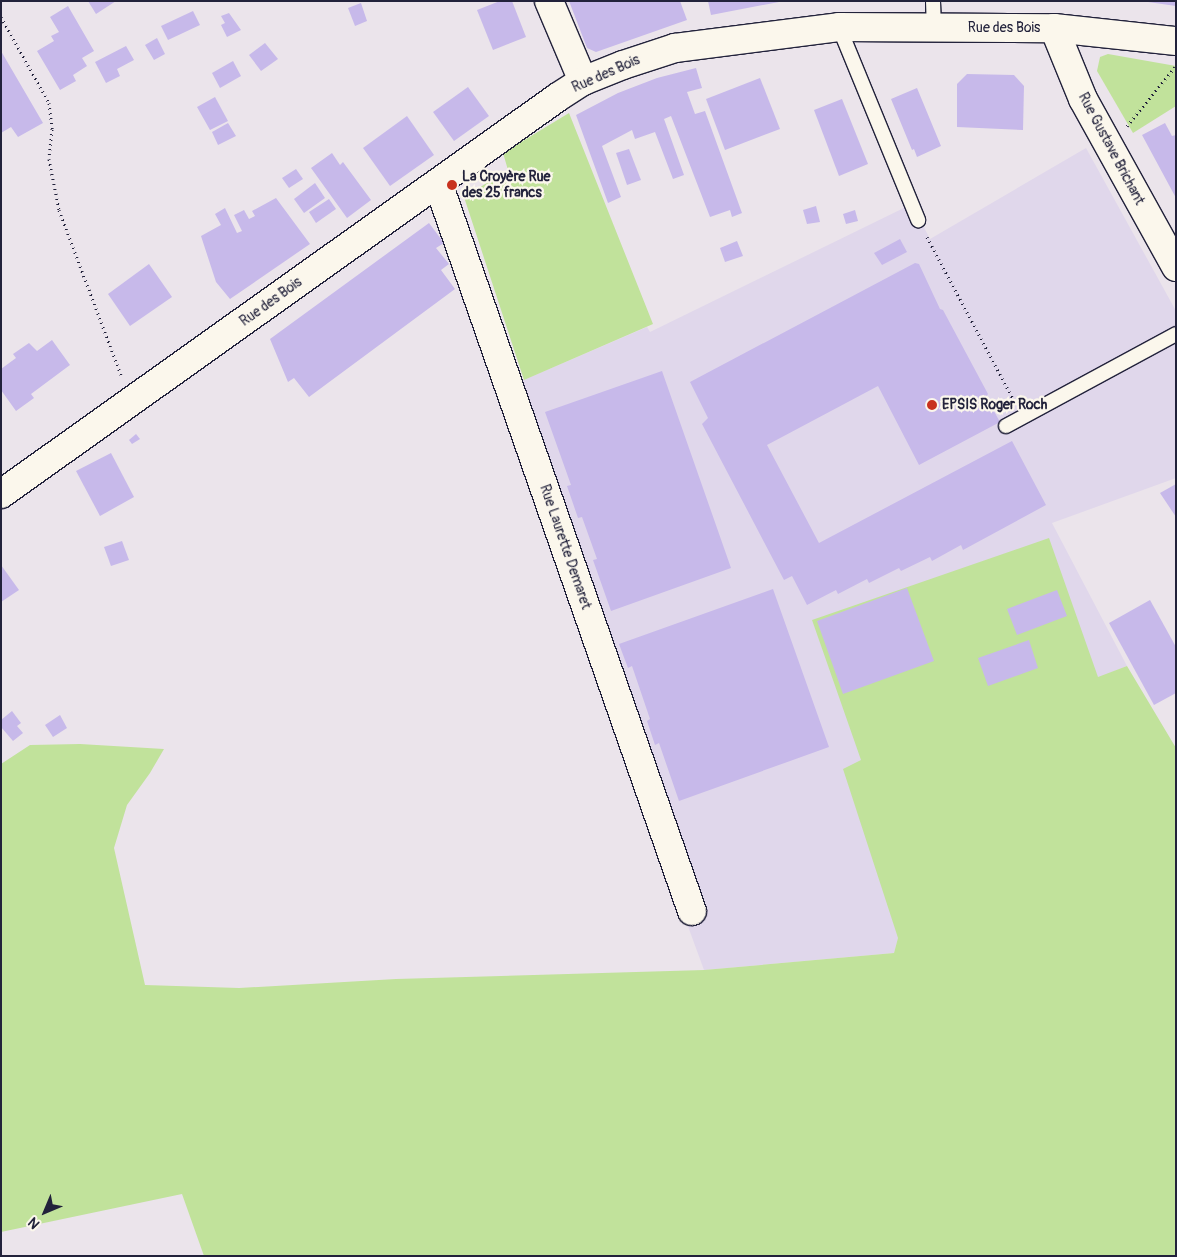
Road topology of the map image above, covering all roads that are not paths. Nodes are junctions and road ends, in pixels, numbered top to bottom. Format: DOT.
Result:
graph roads {
  1 [pos="549,1"];
  2 [pos="933,14"];
  3 [pos="839,27"];
  4 [pos="1054,28"];
  5 [pos="1176,41"];
  6 [pos="583,81"];
  7 [pos="438,183"];
  8 [pos="918,220"];
  9 [pos="1176,267"];
  10 [pos="1176,334"];
  11 [pos="1006,426"];
  12 [pos="1,494"];
  13 [pos="692,912"];
  1 -- 6 [label="street"];
  2 -- 3 [label="street, Rue des Bois"];
  2 -- 4 [label="street, Rue des Bois"];
  3 -- 6 [label="street, Rue des Bois"];
  3 -- 8 [label="lane"];
  4 -- 5 [label="street, Rue des Bois"];
  4 -- 9 [label="street, Rue Gustave Brichant"];
  6 -- 7 [label="street, Rue des Bois"];
  7 -- 12 [label="street, Rue des Bois"];
  7 -- 13 [label="street, Rue Laurette Demaret"];
  10 -- 11 [label="lane"];
}
